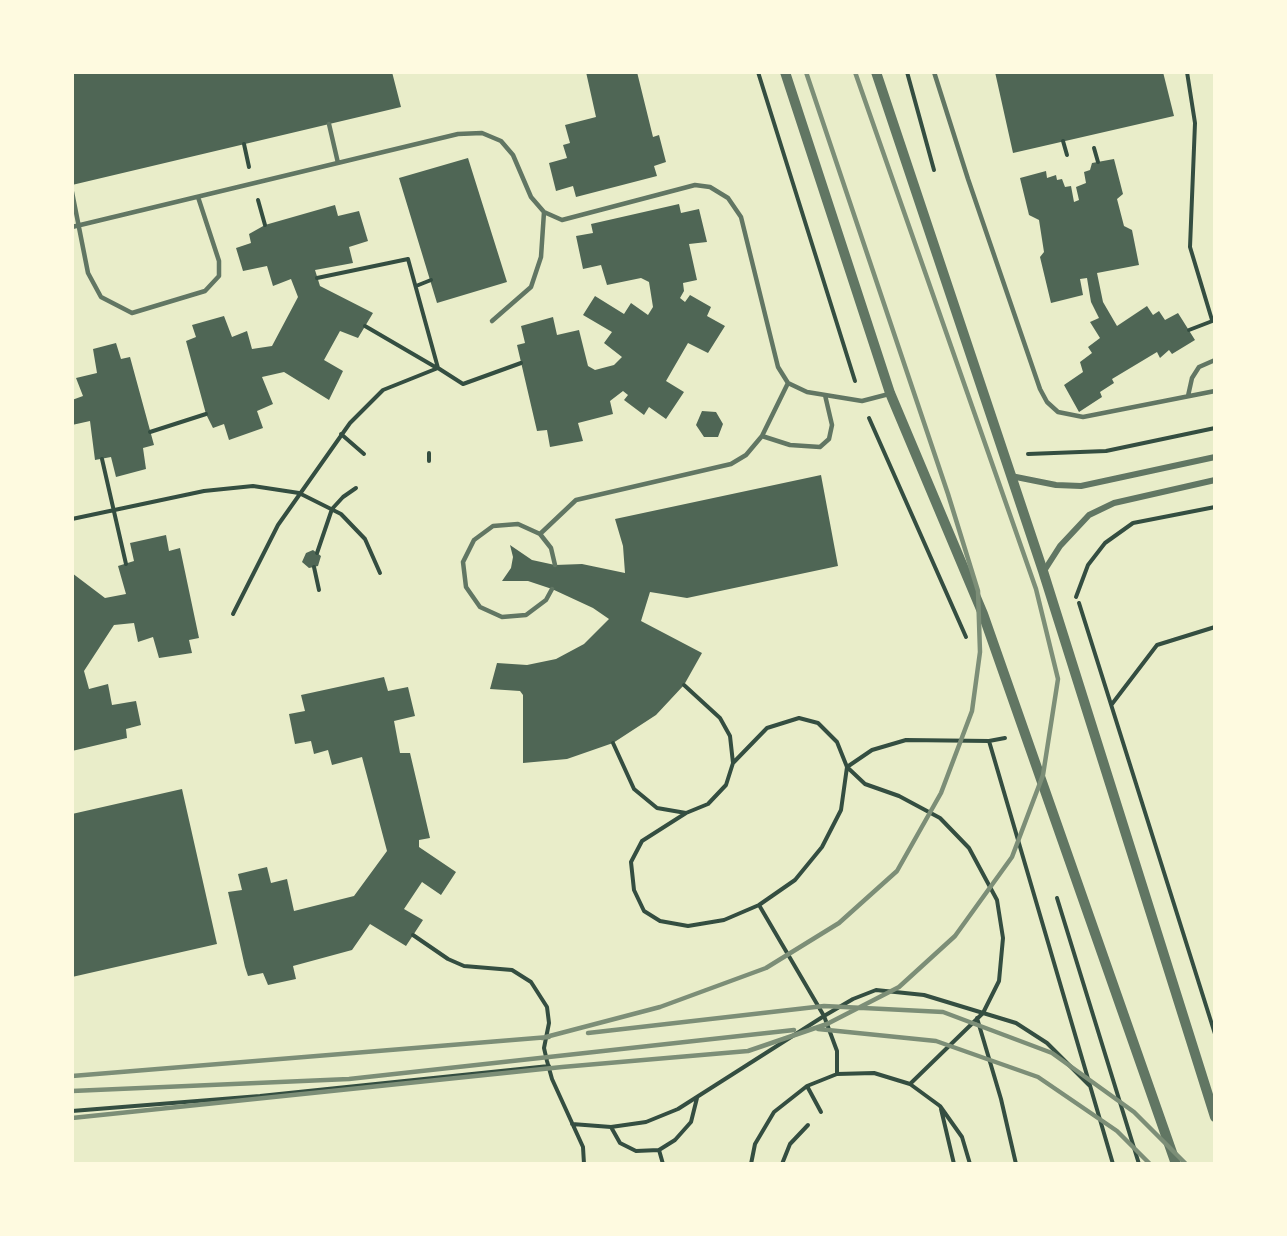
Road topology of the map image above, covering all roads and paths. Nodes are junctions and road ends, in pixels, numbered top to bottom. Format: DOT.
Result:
graph roads {
  1 [pos="759,72"];
  2 [pos="785,72"];
  3 [pos="876,72"];
  4 [pos="934,72"];
  5 [pos="1187,72"];
  6 [pos="330,124"];
  7 [pos="1063,141"];
  8 [pos="1094,148"];
  9 [pos="1067,155"];
  10 [pos="1098,162"];
  11 [pos="338,163"];
  12 [pos="72,192"];
  13 [pos="198,197"];
  14 [pos="544,212"];
  15 [pos="79,225"];
  16 [pos="72,227"];
  17 [pos="317,278"];
  18 [pos="431,280"];
  19 [pos="416,286"];
  20 [pos="1214,320"];
  21 [pos="492,321"];
  22 [pos="365,326"];
  23 [pos="1189,330"];
  24 [pos="1215,360"];
  25 [pos="521,363"];
  26 [pos="438,368"];
  27 [pos="788,383"];
  28 [pos="1215,391"];
  29 [pos="890,393"];
  30 [pos="825,395"];
  31 [pos="1188,396"];
  32 [pos="862,401"];
  33 [pos="206,414"];
  34 [pos="1215,428"];
  35 [pos="150,432"];
  36 [pos="341,434"];
  37 [pos="762,436"];
  38 [pos="429,453"];
  39 [pos="364,454"];
  40 [pos="1028,454"];
  41 [pos="1215,457"];
  42 [pos="102,459"];
  43 [pos="429,461"];
  44 [pos="1011,476"];
  45 [pos="1215,480"];
  46 [pos="356,488"];
  47 [pos="299,492"];
  48 [pos="1215,507"];
  49 [pos="332,509"];
  50 [pos="114,512"];
  51 [pos="72,519"];
  52 [pos="540,534"];
  53 [pos="317,553"];
  54 [pos="126,564"];
  55 [pos="555,565"];
  56 [pos="314,567"];
  57 [pos="1043,571"];
  58 [pos="380,573"];
  59 [pos="319,590"];
  60 [pos="552,590"];
  61 [pos="233,614"];
  62 [pos="1215,627"];
  63 [pos="967,639"];
  64 [pos="684,685"];
  65 [pos="1112,705"];
  66 [pos="1026,734"];
  67 [pos="989,741"];
  68 [pos="613,743"];
  69 [pos="733,763"];
  70 [pos="847,767"];
  71 [pos="686,813"];
  72 [pos="1056,893"];
  73 [pos="759,905"];
  74 [pos="413,935"];
  75 [pos="983,1013"];
  76 [pos="824,1016"];
  77 [pos="977,1018"];
  78 [pos="1215,1034"];
  79 [pos="549,1066"];
  80 [pos="837,1074"];
  81 [pos="910,1084"];
  82 [pos="1089,1085"];
  83 [pos="807,1086"];
  84 [pos="697,1097"];
  85 [pos="940,1106"];
  86 [pos="72,1111"];
  87 [pos="821,1112"];
  88 [pos="1215,1118"];
  89 [pos="572,1124"];
  90 [pos="808,1125"];
  91 [pos="611,1126"];
  92 [pos="659,1150"];
  93 [pos="584,1164"];
  94 [pos="663,1164"];
  95 [pos="751,1164"];
  96 [pos="782,1164"];
  97 [pos="954,1164"];
  98 [pos="970,1164"];
  99 [pos="1016,1164"];
  100 [pos="1113,1164"];
  101 [pos="1139,1164"];
  102 [pos="1176,1164"];
  1 -- 32 [label="path"];
  2 -- 29 [label="street"];
  3 -- 44 [label="street"];
  4 -- 31 [label="lane"];
  5 -- 20 [label="path"];
  6 -- 11 [label="lane"];
  7 -- 9 [label="path"];
  8 -- 10 [label="path"];
  11 -- 13 [label="lane"];
  11 -- 14 [label="lane"];
  12 -- 15 [label="lane"];
  13 -- 15 [label="lane"];
  13 -- 15 [label="lane"];
  14 -- 21 [label="lane"];
  14 -- 27 [label="lane"];
  15 -- 16 [label="lane"];
  17 -- 19 [label="path"];
  18 -- 19 [label="path"];
  19 -- 26 [label="path"];
  20 -- 23 [label="path"];
  22 -- 26 [label="path"];
  24 -- 31 [label="lane"];
  25 -- 26 [label="path"];
  26 -- 36 [label="path"];
  27 -- 30 [label="lane"];
  27 -- 37 [label="lane"];
  28 -- 31 [label="lane"];
  29 -- 32 [label="lane"];
  29 -- 66 [label="street"];
  30 -- 32 [label="lane"];
  30 -- 37 [label="lane"];
  32 -- 63 [label="path"];
  33 -- 35 [label="path"];
  34 -- 40 [label="path"];
  36 -- 39 [label="path"];
  36 -- 47 [label="path"];
  37 -- 52 [label="lane"];
  38 -- 43 [label="path"];
  41 -- 44 [label="street"];
  42 -- 50 [label="path"];
  44 -- 57 [label="street"];
  45 -- 57 [label="street"];
  46 -- 49 [label="path"];
  47 -- 49 [label="path"];
  47 -- 50 [label="path"];
  47 -- 61 [label="path"];
  48 -- 65 [label="path"];
  49 -- 53 [label="path"];
  49 -- 58 [label="path"];
  50 -- 51 [label="path"];
  50 -- 54 [label="path"];
  52 -- 55 [label="lane"];
  52 -- 60 [label="lane"];
  56 -- 59 [label="path"];
  57 -- 88 [label="street"];
  62 -- 65 [label="path"];
  64 -- 69 [label="path"];
  65 -- 78 [label="path"];
  66 -- 67 [label="path"];
  66 -- 102 [label="street"];
  67 -- 70 [label="path"];
  67 -- 82 [label="path"];
  68 -- 71 [label="path"];
  69 -- 70 [label="path"];
  69 -- 71 [label="path"];
  70 -- 73 [label="path"];
  70 -- 75 [label="path"];
  71 -- 73 [label="path"];
  72 -- 101 [label="path"];
  73 -- 76 [label="path"];
  74 -- 79 [label="path"];
  75 -- 76 [label="path"];
  75 -- 77 [label="path"];
  75 -- 82 [label="path"];
  76 -- 80 [label="path"];
  76 -- 84 [label="path"];
  77 -- 81 [label="path"];
  77 -- 99 [label="path"];
  79 -- 86 [label="path"];
  79 -- 89 [label="path"];
  80 -- 81 [label="path"];
  80 -- 83 [label="path"];
  81 -- 85 [label="path"];
  82 -- 100 [label="path"];
  83 -- 87 [label="path"];
  83 -- 95 [label="path"];
  84 -- 91 [label="path"];
  84 -- 92 [label="path"];
  85 -- 97 [label="path"];
  85 -- 98 [label="path"];
  89 -- 91 [label="path"];
  89 -- 93 [label="path"];
  90 -- 96 [label="path"];
  91 -- 92 [label="path"];
  92 -- 94 [label="path"];
}
